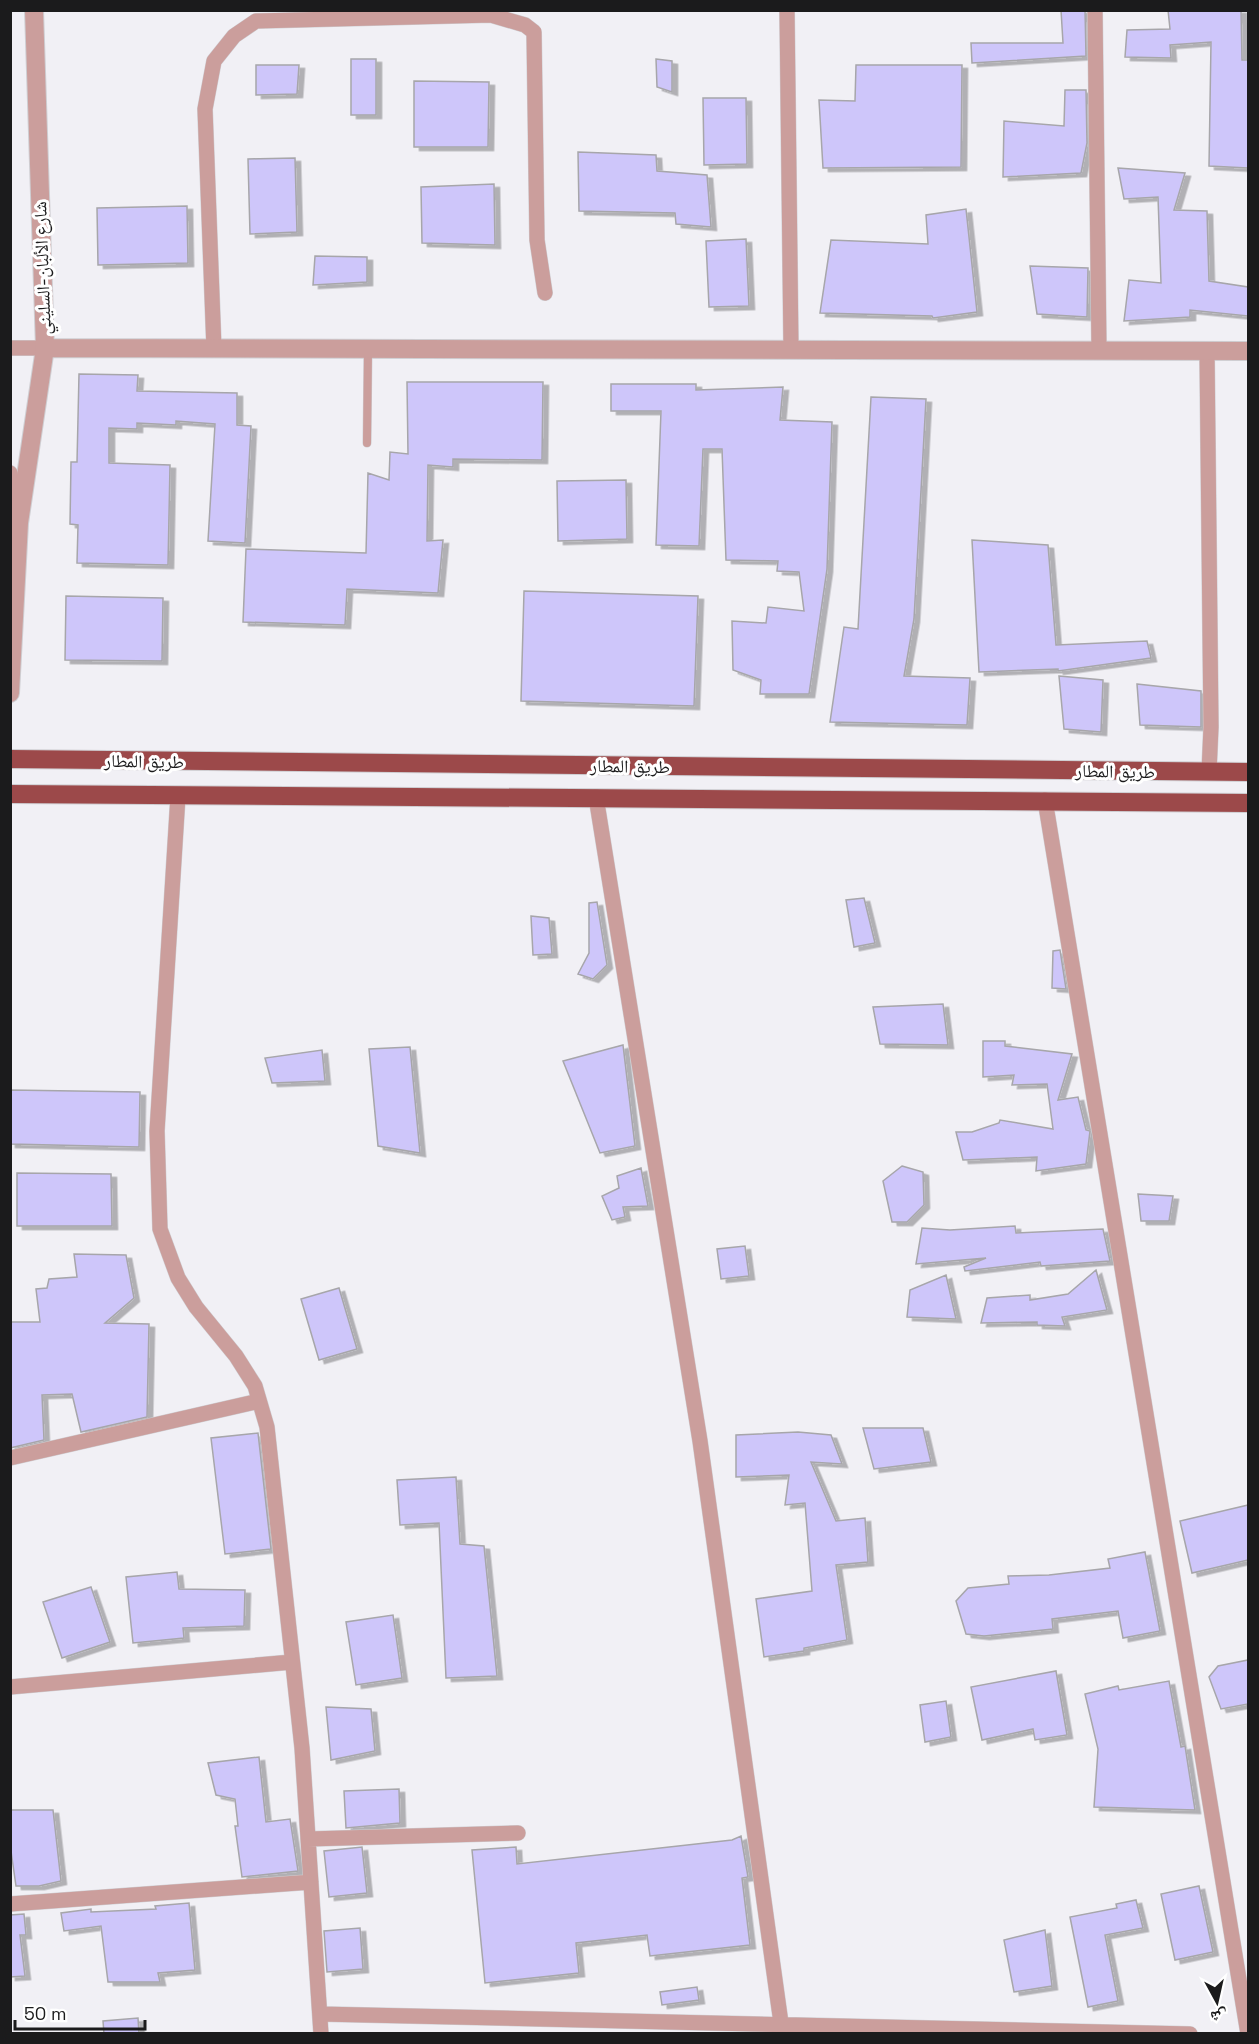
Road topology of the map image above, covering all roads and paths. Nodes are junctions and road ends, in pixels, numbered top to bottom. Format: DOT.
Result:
graph roads {
  1 [pos="34,10"];
  2 [pos="786,10"];
  3 [pos="1095,10"];
  4 [pos="545,293"];
  5 [pos="10,348"];
  6 [pos="45,348"];
  7 [pos="214,348"];
  8 [pos="368,349"];
  9 [pos="791,350"];
  10 [pos="1099,350"];
  11 [pos="1207,351"];
  12 [pos="1248,351"];
  13 [pos="367,443"];
  14 [pos="10,473"];
  15 [pos="19,523"];
  16 [pos="10,693"];
  17 [pos="10,759"];
  18 [pos="1209,772"];
  19 [pos="1248,772"];
  20 [pos="10,794"];
  21 [pos="178,796"];
  22 [pos="596,797"];
  23 [pos="1046,800"];
  24 [pos="1248,803"];
  25 [pos="259,1401"];
  26 [pos="10,1458"];
  27 [pos="292,1662"];
  28 [pos="10,1687"];
  29 [pos="518,1833"];
  30 [pos="308,1839"];
  31 [pos="311,1882"];
  32 [pos="10,1905"];
  33 [pos="320,2014"];
  34 [pos="782,2023"];
  35 [pos="877,2030"];
  36 [pos="321,2034"];
  37 [pos="1190,2034"];
  38 [pos="1248,2034"];
  1 -- 6 [label="street, شارع الألبان-السليني"];
  2 -- 9 [label="street"];
  3 -- 10 [label="street"];
  4 -- 7 [label="street"];
  5 -- 6 [label="street"];
  6 -- 7 [label="street"];
  6 -- 15 [label="street, شارع الألبان-السليني"];
  7 -- 8 [label="street"];
  8 -- 9 [label="street"];
  8 -- 13 [label="lane"];
  9 -- 10 [label="street"];
  10 -- 11 [label="street"];
  11 -- 12 [label="street"];
  11 -- 18 [label="street"];
  14 -- 15 [label="street, شارع الألبان-السليني"];
  15 -- 16 [label="street, شارع الألبان-السليني"];
  17 -- 18 [label="highway, طريق المطار"];
  18 -- 19 [label="highway, طريق المطار"];
  20 -- 21 [label="highway, طريق المطار"];
  21 -- 22 [label="highway, طريق المطار"];
  21 -- 25 [label="street"];
  22 -- 23 [label="highway, طريق المطار"];
  22 -- 34 [label="street"];
  23 -- 24 [label="highway, طريق المطار"];
  23 -- 38 [label="street"];
  25 -- 26 [label="street"];
  25 -- 27 [label="street"];
  27 -- 28 [label="street"];
  27 -- 30 [label="street"];
  29 -- 30 [label="street"];
  30 -- 31 [label="street"];
  31 -- 32 [label="street"];
  31 -- 33 [label="street"];
  33 -- 34 [label="street"];
  33 -- 36 [label="street"];
  34 -- 35 [label="street"];
  35 -- 37 [label="street"];
}
